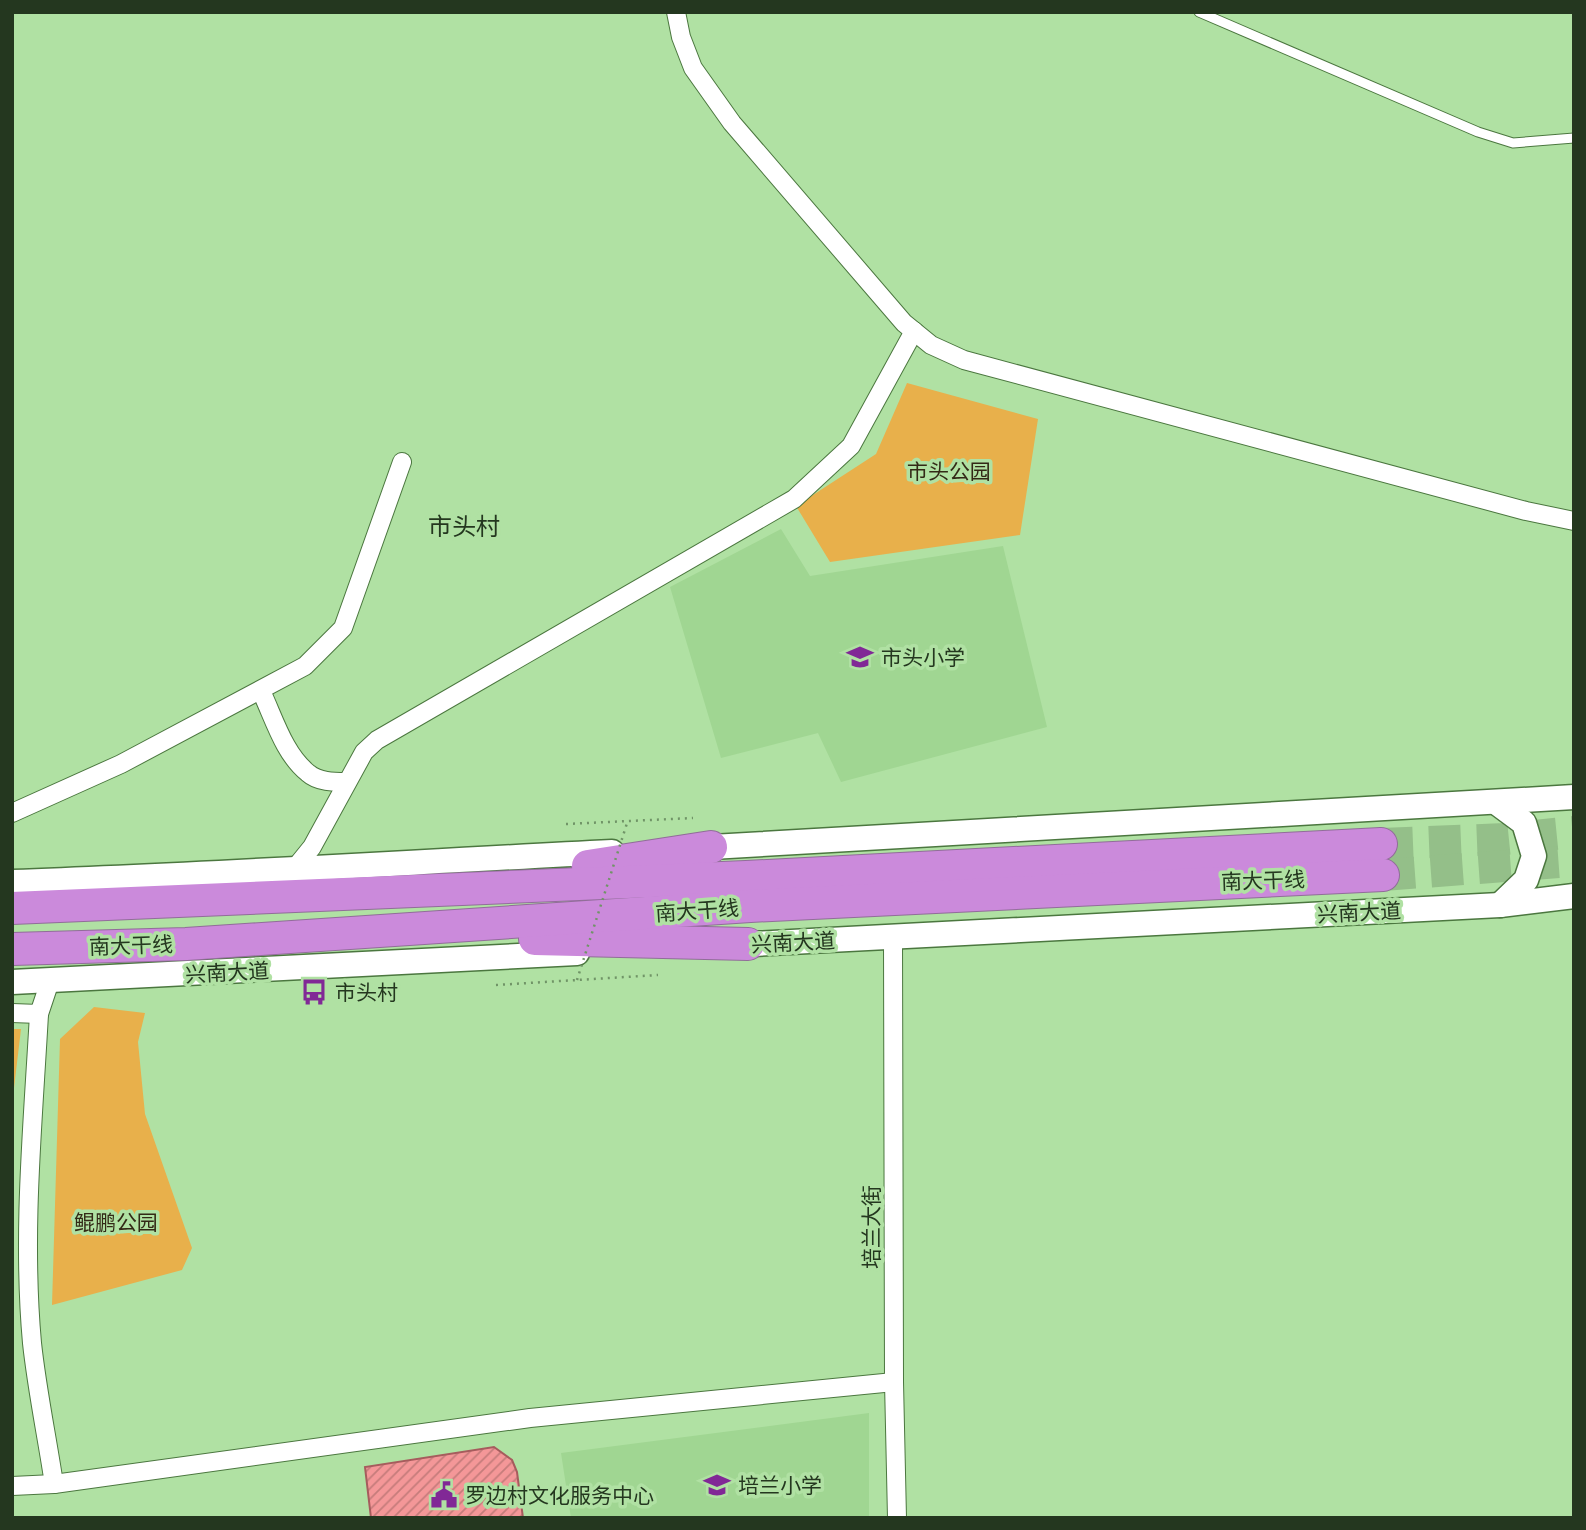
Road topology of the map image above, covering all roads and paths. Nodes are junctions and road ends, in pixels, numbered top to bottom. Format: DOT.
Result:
graph roads {
  1 [pos="676,12"];
  2 [pos="1199,12"];
  3 [pos="1574,138"];
  4 [pos="914,331"];
  5 [pos="402,462"];
  6 [pos="1574,521"];
  7 [pos="261,691"];
  8 [pos="346,782"];
  9 [pos="1574,796"];
  10 [pos="1497,803"];
  11 [pos="12,813"];
  12 [pos="693,818"];
  13 [pos="628,820"];
  14 [pos="566,824"];
  15 [pos="711,847"];
  16 [pos="295,868"];
  17 [pos="12,882"];
  18 [pos="425,891"];
  19 [pos="1571,897"];
  20 [pos="1500,905"];
  21 [pos="12,908"];
  22 [pos="341,933"];
  23 [pos="893,937"];
  24 [pos="748,944"];
  25 [pos="12,949"];
  26 [pos="658,975"];
  27 [pos="577,980"];
  28 [pos="50,981"];
  29 [pos="12,982"];
  30 [pos="496,985"];
  31 [pos="12,1013"];
  32 [pos="39,1014"];
  33 [pos="894,1382"];
  34 [pos="54,1484"];
  35 [pos="12,1486"];
  36 [pos="897,1518"];
  1 -- 4 [label="street"];
  2 -- 3 [label="lane"];
  4 -- 6 [label="street"];
  4 -- 8 [label="street"];
  5 -- 7 [label="street"];
  7 -- 8 [label="street"];
  7 -- 11 [label="street"];
  8 -- 16 [label="street"];
  9 -- 10 [label="main road"];
  10 -- 15 [label="main road"];
  10 -- 20 [label="main road"];
  12 -- 13 [label="path"];
  13 -- 14 [label="path"];
  13 -- 27 [label="path, bridge"];
  15 -- 16 [label="main road"];
  15 -- 18 [label="highway"];
  16 -- 17 [label="main road"];
  18 -- 21 [label="highway, 南大干线"];
  18 -- 22 [label="highway, 南大干线"];
  19 -- 20 [label="main road, 兴南大道"];
  20 -- 23 [label="main road, 兴南大道"];
  22 -- 24 [label="highway"];
  22 -- 25 [label="highway, 南大干线"];
  23 -- 24 [label="main road, 兴南大道"];
  23 -- 33 [label="street, 培兰大街"];
  24 -- 28 [label="main road, 兴南大道"];
  26 -- 27 [label="path"];
  27 -- 30 [label="path"];
  28 -- 29 [label="main road, 兴南大道"];
  28 -- 32 [label="street"];
  31 -- 32 [label="street"];
  32 -- 34 [label="street"];
  33 -- 34 [label="street"];
  33 -- 36 [label="street, 培兰大街"];
  34 -- 35 [label="street"];
}
